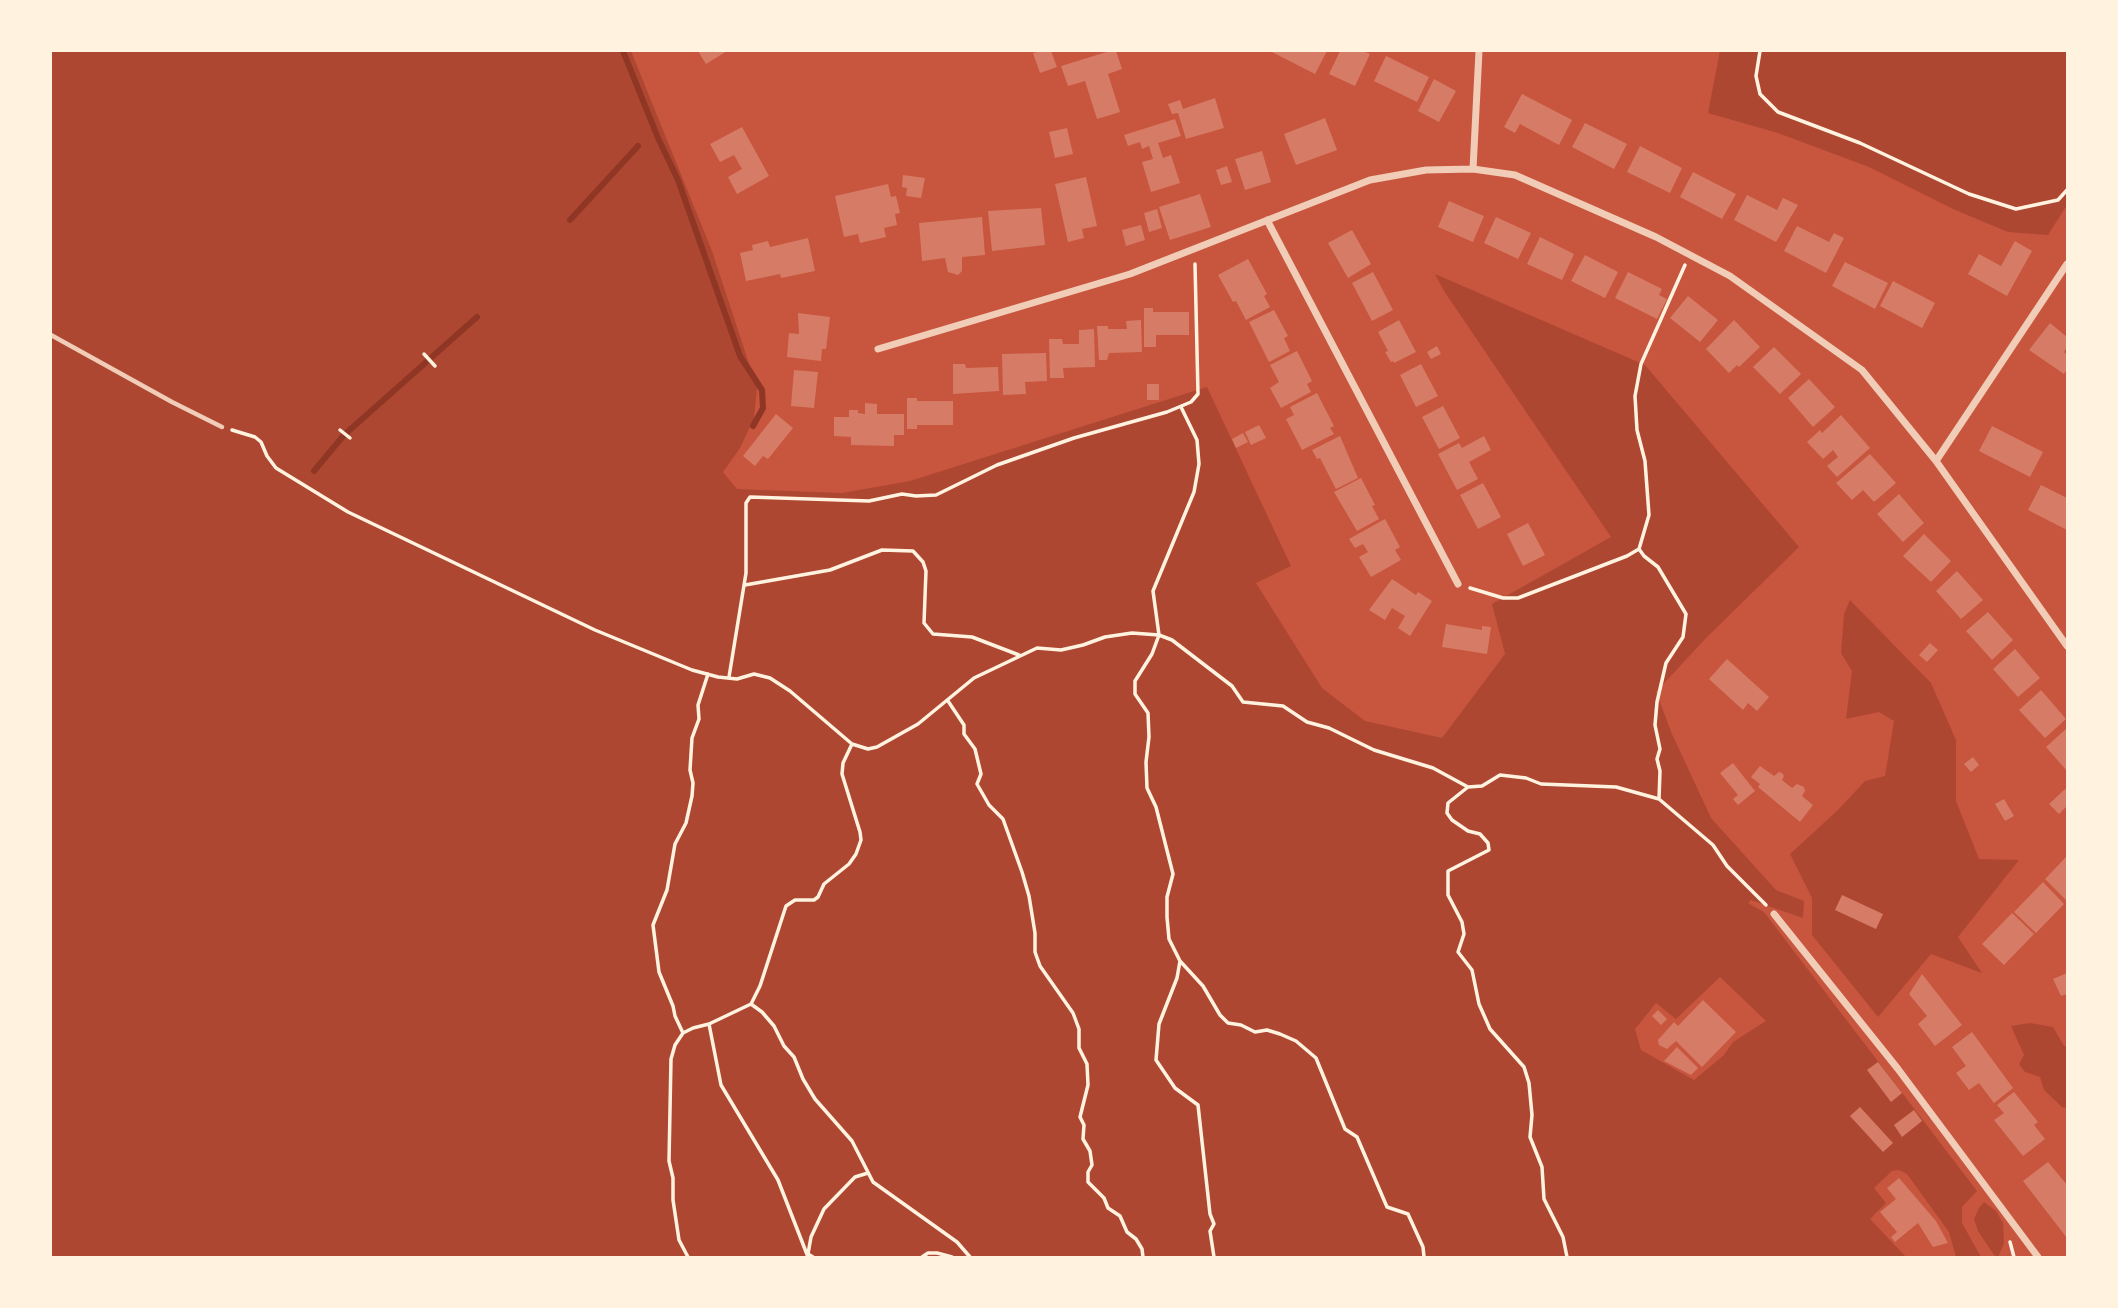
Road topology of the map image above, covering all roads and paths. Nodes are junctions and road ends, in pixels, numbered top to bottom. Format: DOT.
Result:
graph roads {
  1 [pos="1479,51"];
  2 [pos="1760,51"];
  3 [pos="1473,169"];
  4 [pos="2066,194"];
  5 [pos="1267,220"];
  6 [pos="1194,247"];
  7 [pos="1690,253"];
  8 [pos="2067,264"];
  9 [pos="51,334"];
  10 [pos="878,349"];
  11 [pos="424,354"];
  12 [pos="435,366"];
  13 [pos="1181,407"];
  14 [pos="222,427"];
  15 [pos="340,429"];
  16 [pos="350,439"];
  17 [pos="1936,461"];
  18 [pos="1639,549"];
  19 [pos="1458,584"];
  20 [pos="745,585"];
  21 [pos="1159,635"];
  22 [pos="2067,646"];
  23 [pos="1019,655"];
  24 [pos="708,674"];
  25 [pos="729,678"];
  26 [pos="948,701"];
  27 [pos="852,744"];
  28 [pos="1468,786"];
  29 [pos="1659,799"];
  30 [pos="1774,914"];
  31 [pos="1180,961"];
  32 [pos="751,1004"];
  33 [pos="709,1024"];
  34 [pos="683,1033"];
  35 [pos="868,1173"];
  36 [pos="810,1256"];
  37 [pos="688,1257"];
  38 [pos="922,1257"];
  39 [pos="952,1257"];
  40 [pos="970,1257"];
  41 [pos="1143,1257"];
  42 [pos="1214,1257"];
  43 [pos="1424,1257"];
  44 [pos="1567,1257"];
  45 [pos="2038,1257"];
  1 -- 3 [label="street"];
  2 -- 4 [label="path"];
  3 -- 5 [label="street"];
  3 -- 7 [label="street"];
  5 -- 6 [label="street"];
  5 -- 19 [label="street"];
  6 -- 10 [label="street"];
  6 -- 13 [label="path"];
  7 -- 17 [label="street"];
  7 -- 18 [label="path"];
  8 -- 17 [label="street"];
  9 -- 14 [label="lane"];
  11 -- 12 [label="path"];
  13 -- 20 [label="path"];
  13 -- 21 [label="path"];
  14 -- 24 [label="path"];
  15 -- 16 [label="path"];
  17 -- 22 [label="street"];
  18 -- 19 [label="path"];
  18 -- 29 [label="path"];
  20 -- 23 [label="path"];
  20 -- 25 [label="path"];
  21 -- 23 [label="path"];
  21 -- 28 [label="path"];
  21 -- 31 [label="path"];
  23 -- 26 [label="path"];
  24 -- 25 [label="path"];
  24 -- 34 [label="path"];
  25 -- 27 [label="path"];
  26 -- 27 [label="path"];
  26 -- 41 [label="path"];
  27 -- 32 [label="path"];
  28 -- 29 [label="path"];
  28 -- 44 [label="path"];
  29 -- 30 [label="path"];
  30 -- 45 [label="street"];
  31 -- 42 [label="path"];
  31 -- 43 [label="path"];
  32 -- 33 [label="path"];
  32 -- 35 [label="path"];
  33 -- 34 [label="path"];
  33 -- 36 [label="path"];
  34 -- 37 [label="path"];
  35 -- 36 [label="path"];
  35 -- 40 [label="path"];
  38 -- 39 [label="path"];
}
